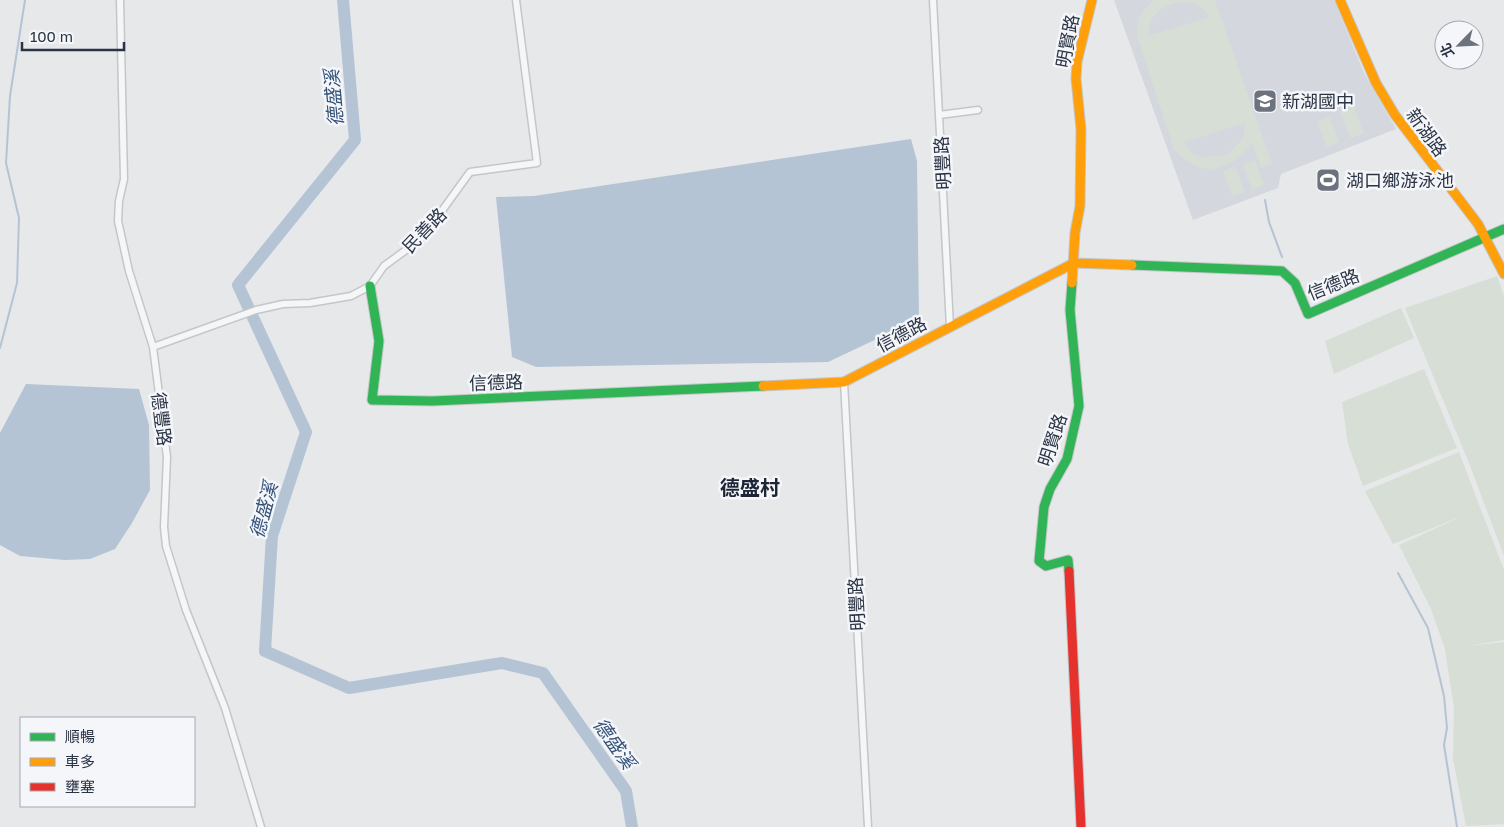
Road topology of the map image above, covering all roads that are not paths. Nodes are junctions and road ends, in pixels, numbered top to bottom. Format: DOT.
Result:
graph roads {
  1 [pos="120,0"];
  2 [pos="516,0"];
  3 [pos="933,0"];
  4 [pos="1092,0"];
  5 [pos="1340,0"];
  6 [pos="978,110"];
  7 [pos="939,115"];
  8 [pos="1504,229"];
  9 [pos="1486,236"];
  10 [pos="1074,262"];
  11 [pos="1504,274"];
  12 [pos="370,286"];
  13 [pos="950,327"];
  14 [pos="153,347"];
  15 [pos="844,382"];
  16 [pos="261,827"];
  17 [pos="868,827"];
  18 [pos="1081,827"];
  1 -- 14 [label="street, 德豐路"];
  2 -- 12 [label="street, 民善路"];
  3 -- 7 [label="street, 明豐路"];
  4 -- 10 [label="street, 明賢路"];
  5 -- 9 [label="street, 新湖路"];
  6 -- 7 [label="street"];
  7 -- 13 [label="street, 明豐路"];
  8 -- 9 [label="street, 信德路"];
  9 -- 10 [label="street, 信德路"];
  9 -- 11 [label="street, 新湖路"];
  10 -- 13 [label="street, 信德路"];
  10 -- 18 [label="street, 明賢路"];
  12 -- 14 [label="street, 民善路"];
  12 -- 15 [label="street, 信德路"];
  13 -- 15 [label="street, 信德路"];
  14 -- 16 [label="street, 德豐路"];
  15 -- 17 [label="street, 明豐路"];
}
